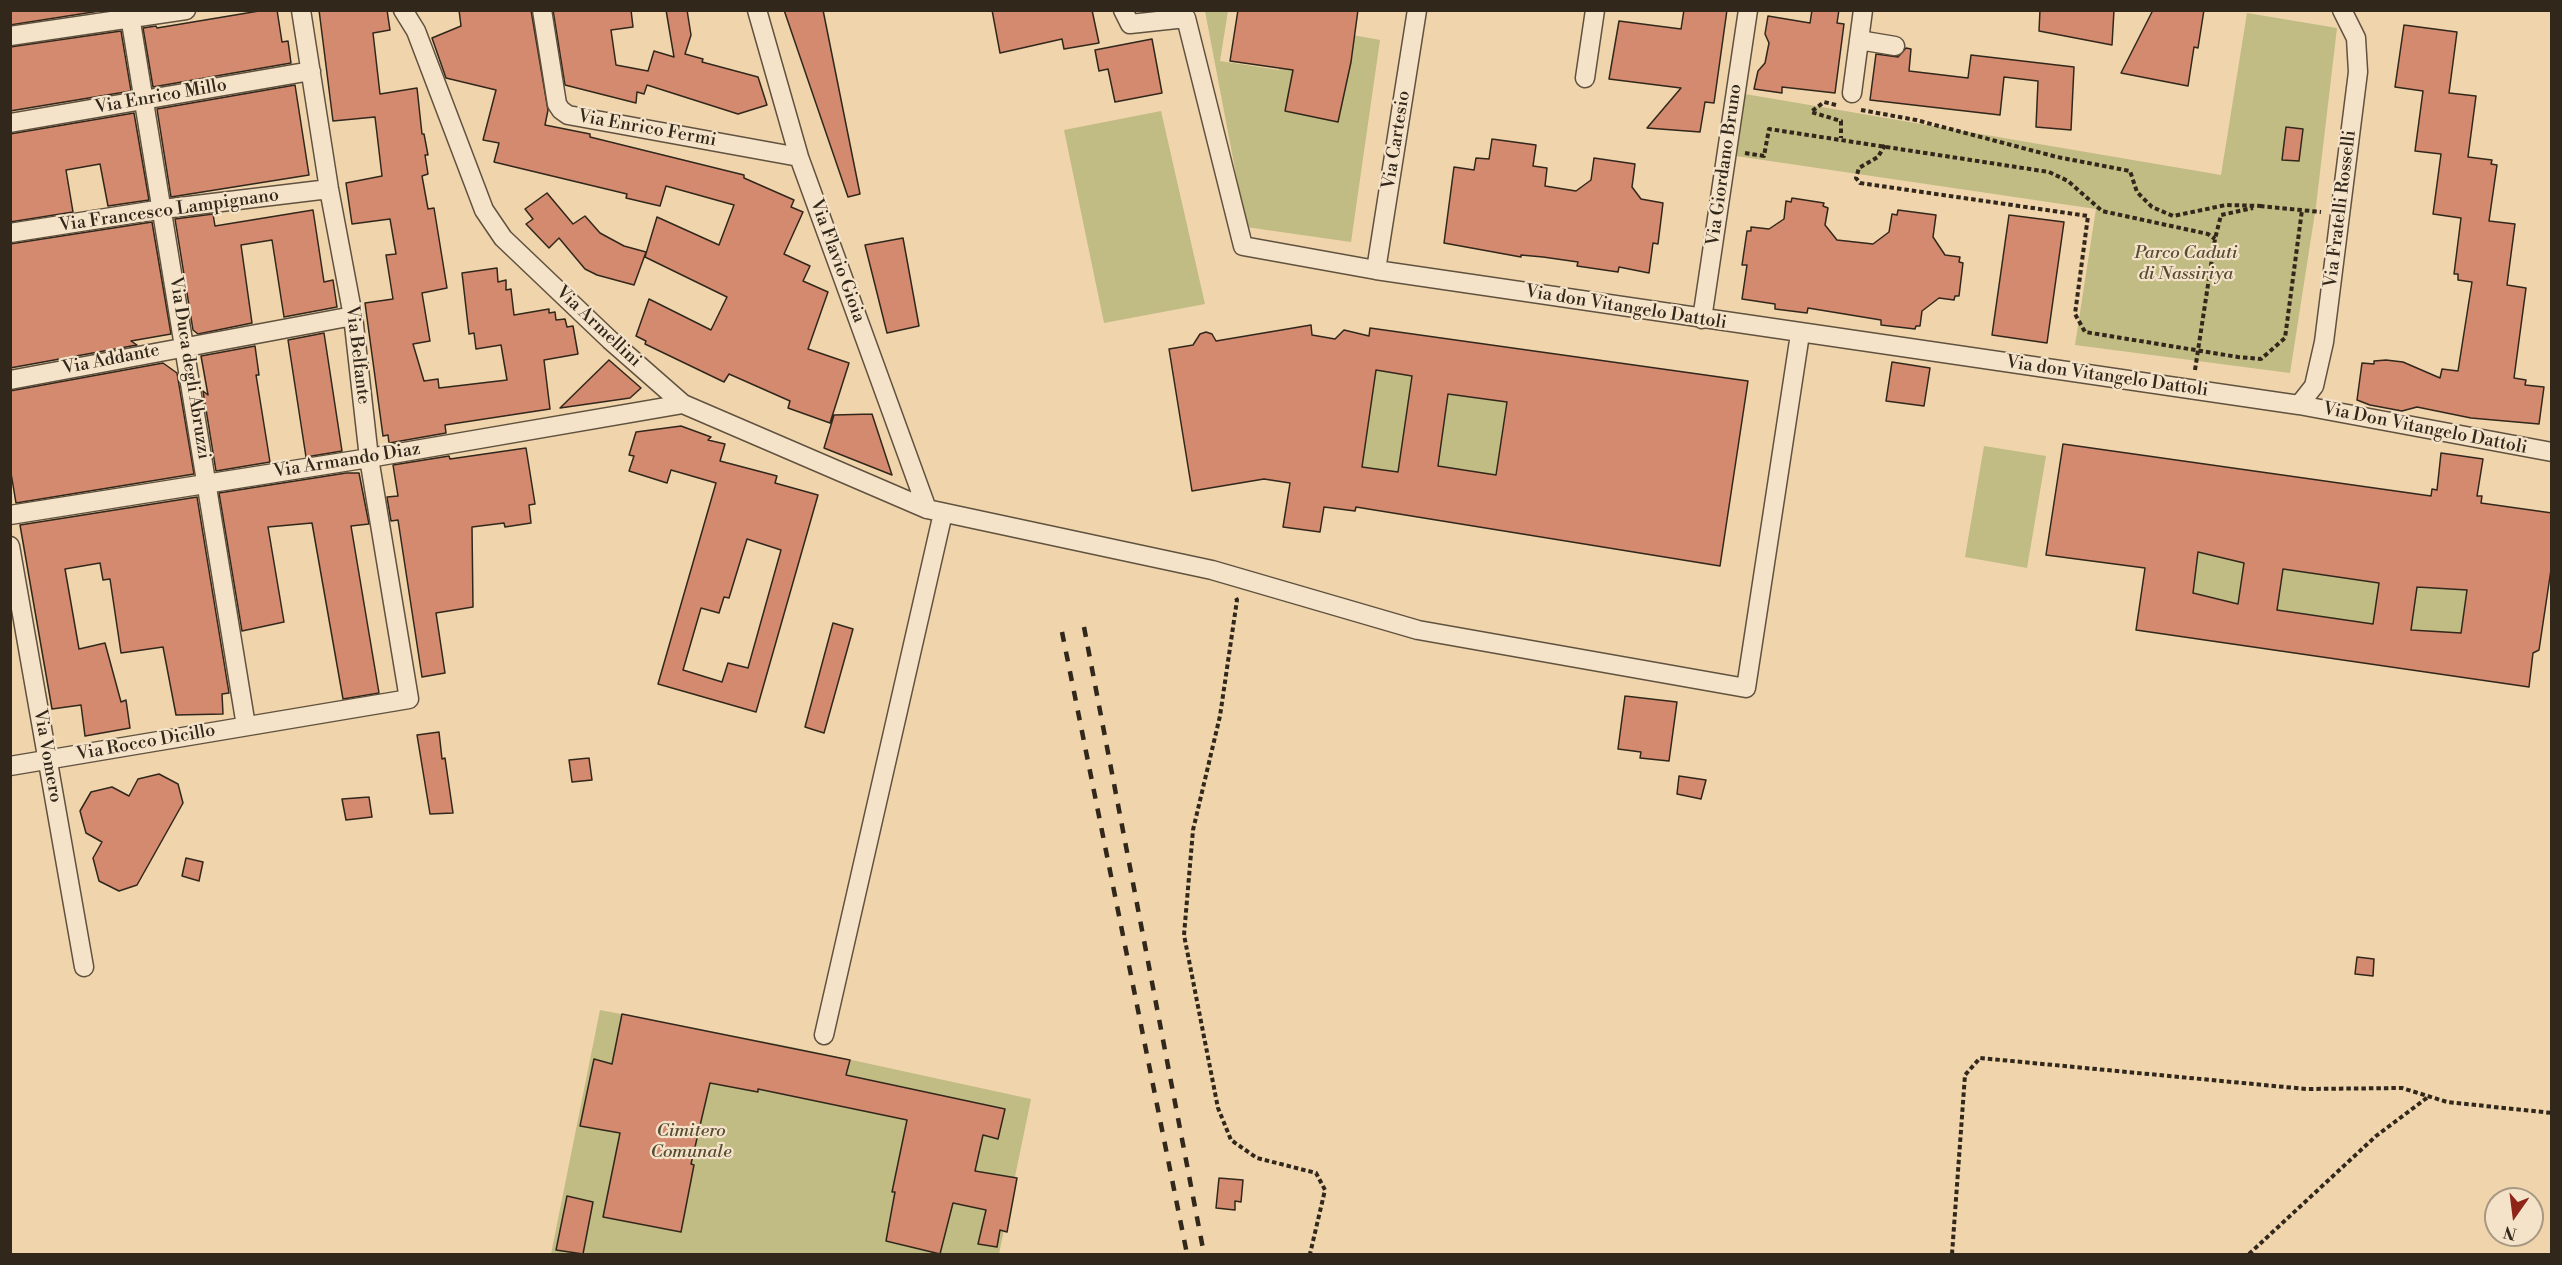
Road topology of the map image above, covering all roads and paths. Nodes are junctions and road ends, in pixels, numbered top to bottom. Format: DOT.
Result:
graph roads {
  1 [pos="186,10"];
  2 [pos="301,10"];
  3 [pos="403,10"];
  4 [pos="542,10"];
  5 [pos="757,10"];
  6 [pos="1417,10"];
  7 [pos="1595,10"];
  8 [pos="1748,10"];
  9 [pos="1863,10"];
  10 [pos="2342,10"];
  11 [pos="130,15"];
  12 [pos="1126,17"];
  13 [pos="10,36"];
  14 [pos="1860,40"];
  15 [pos="1895,46"];
  16 [pos="311,70"];
  17 [pos="1585,78"];
  18 [pos="146,101"];
  19 [pos="1852,103"];
  20 [pos="10,123"];
  21 [pos="1841,138"];
  22 [pos="1885,145"];
  23 [pos="1727,151"];
  24 [pos="799,157"];
  25 [pos="329,189"];
  26 [pos="2262,206"];
  27 [pos="163,209"];
  28 [pos="2302,210"];
  29 [pos="2340,215"];
  30 [pos="10,234"];
  31 [pos="2215,239"];
  32 [pos="1376,270"];
  33 [pos="353,316"];
  34 [pos="1702,319"];
  35 [pos="1800,334"];
  36 [pos="185,346"];
  37 [pos="2198,351"];
  38 [pos="10,380"];
  39 [pos="2192,389"];
  40 [pos="683,404"];
  41 [pos="2299,405"];
  42 [pos="2552,453"];
  43 [pos="369,458"];
  44 [pos="208,484"];
  45 [pos="935,511"];
  46 [pos="10,515"];
  47 [pos="10,546"];
  48 [pos="1212,570"];
  49 [pos="409,699"];
  50 [pos="246,726"];
  51 [pos="48,760"];
  52 [pos="10,766"];
  53 [pos="84,967"];
  54 [pos="824,1035"];
  55 [pos="2429,1096"];
  56 [pos="2552,1113"];
  57 [pos="1310,1254"];
  58 [pos="1952,1254"];
  59 [pos="2249,1254"];
  1 -- 11 [label="street"];
  2 -- 16 [label="street, Via Belfante"];
  3 -- 40 [label="street, Via Armellini"];
  4 -- 24 [label="street, Via Enrico Fermi"];
  5 -- 24 [label="street, Via Flavio Gioia"];
  6 -- 32 [label="street, Via Cartesio"];
  7 -- 17 [label="street"];
  8 -- 23 [label="street, Via Giordano Bruno"];
  9 -- 14 [label="street"];
  10 -- 29 [label="street, Via Fratelli Rosselli"];
  11 -- 13 [label="street"];
  11 -- 18 [label="street, Via Duca degli Abruzzi"];
  12 -- 32 [label="street, Via don Vitangelo Dattoli"];
  14 -- 15 [label="street"];
  14 -- 19 [label="street"];
  16 -- 18 [label="street, Via Enrico Millo"];
  16 -- 25 [label="street, Via Belfante"];
  18 -- 20 [label="street, Via Enrico Millo"];
  18 -- 27 [label="street, Via Duca degli Abruzzi"];
  19 -- 21 [label="path"];
  19 -- 26 [label="path"];
  21 -- 22 [label="path"];
  21 -- 23 [label="path"];
  22 -- 31 [label="path"];
  22 -- 37 [label="path"];
  23 -- 34 [label="street, Via Giordano Bruno"];
  24 -- 45 [label="street, Via Flavio Gioia"];
  25 -- 27 [label="street, Via Francesco Lampignano"];
  25 -- 33 [label="street, Via Belfante"];
  26 -- 28 [label="path"];
  26 -- 31 [label="path"];
  27 -- 30 [label="street, Via Francesco Lampignano"];
  27 -- 36 [label="street, Via Duca degli Abruzzi"];
  28 -- 29 [label="path"];
  28 -- 37 [label="path"];
  29 -- 41 [label="street, Via Fratelli Rosselli"];
  31 -- 37 [label="path"];
  32 -- 34 [label="street, Via don Vitangelo Dattoli"];
  33 -- 36 [label="street, Via Addante"];
  33 -- 43 [label="street, Via Belfante"];
  34 -- 35 [label="street, Via don Vitangelo Dattoli"];
  35 -- 39 [label="street, Via don Vitangelo Dattoli"];
  35 -- 48 [label="street, Via Armellini"];
  36 -- 38 [label="street, Via Addante"];
  36 -- 44 [label="street, Via Duca degli Abruzzi"];
  37 -- 39 [label="path"];
  39 -- 41 [label="street, Via don Vitangelo Dattoli"];
  40 -- 43 [label="street, Via Armando Diaz"];
  40 -- 45 [label="street, Via Armellini"];
  41 -- 42 [label="street, Via Don Vitangelo Dattoli"];
  43 -- 44 [label="street, Via Armando Diaz"];
  43 -- 49 [label="street, Via Belfante"];
  44 -- 46 [label="street, Via Armando Diaz"];
  44 -- 50 [label="street, Via Duca degli Abruzzi"];
  45 -- 48 [label="street, Via Armellini"];
  45 -- 54 [label="street"];
  47 -- 51 [label="street, Via Vomero"];
  48 -- 57 [label="path"];
  49 -- 50 [label="street, Via Rocco Dicillo"];
  50 -- 51 [label="street, Via Rocco Dicillo"];
  51 -- 52 [label="street, Via Rocco Dicillo"];
  51 -- 53 [label="street, Via Vomero"];
  55 -- 56 [label="path"];
  55 -- 58 [label="path"];
  55 -- 59 [label="path"];
}
